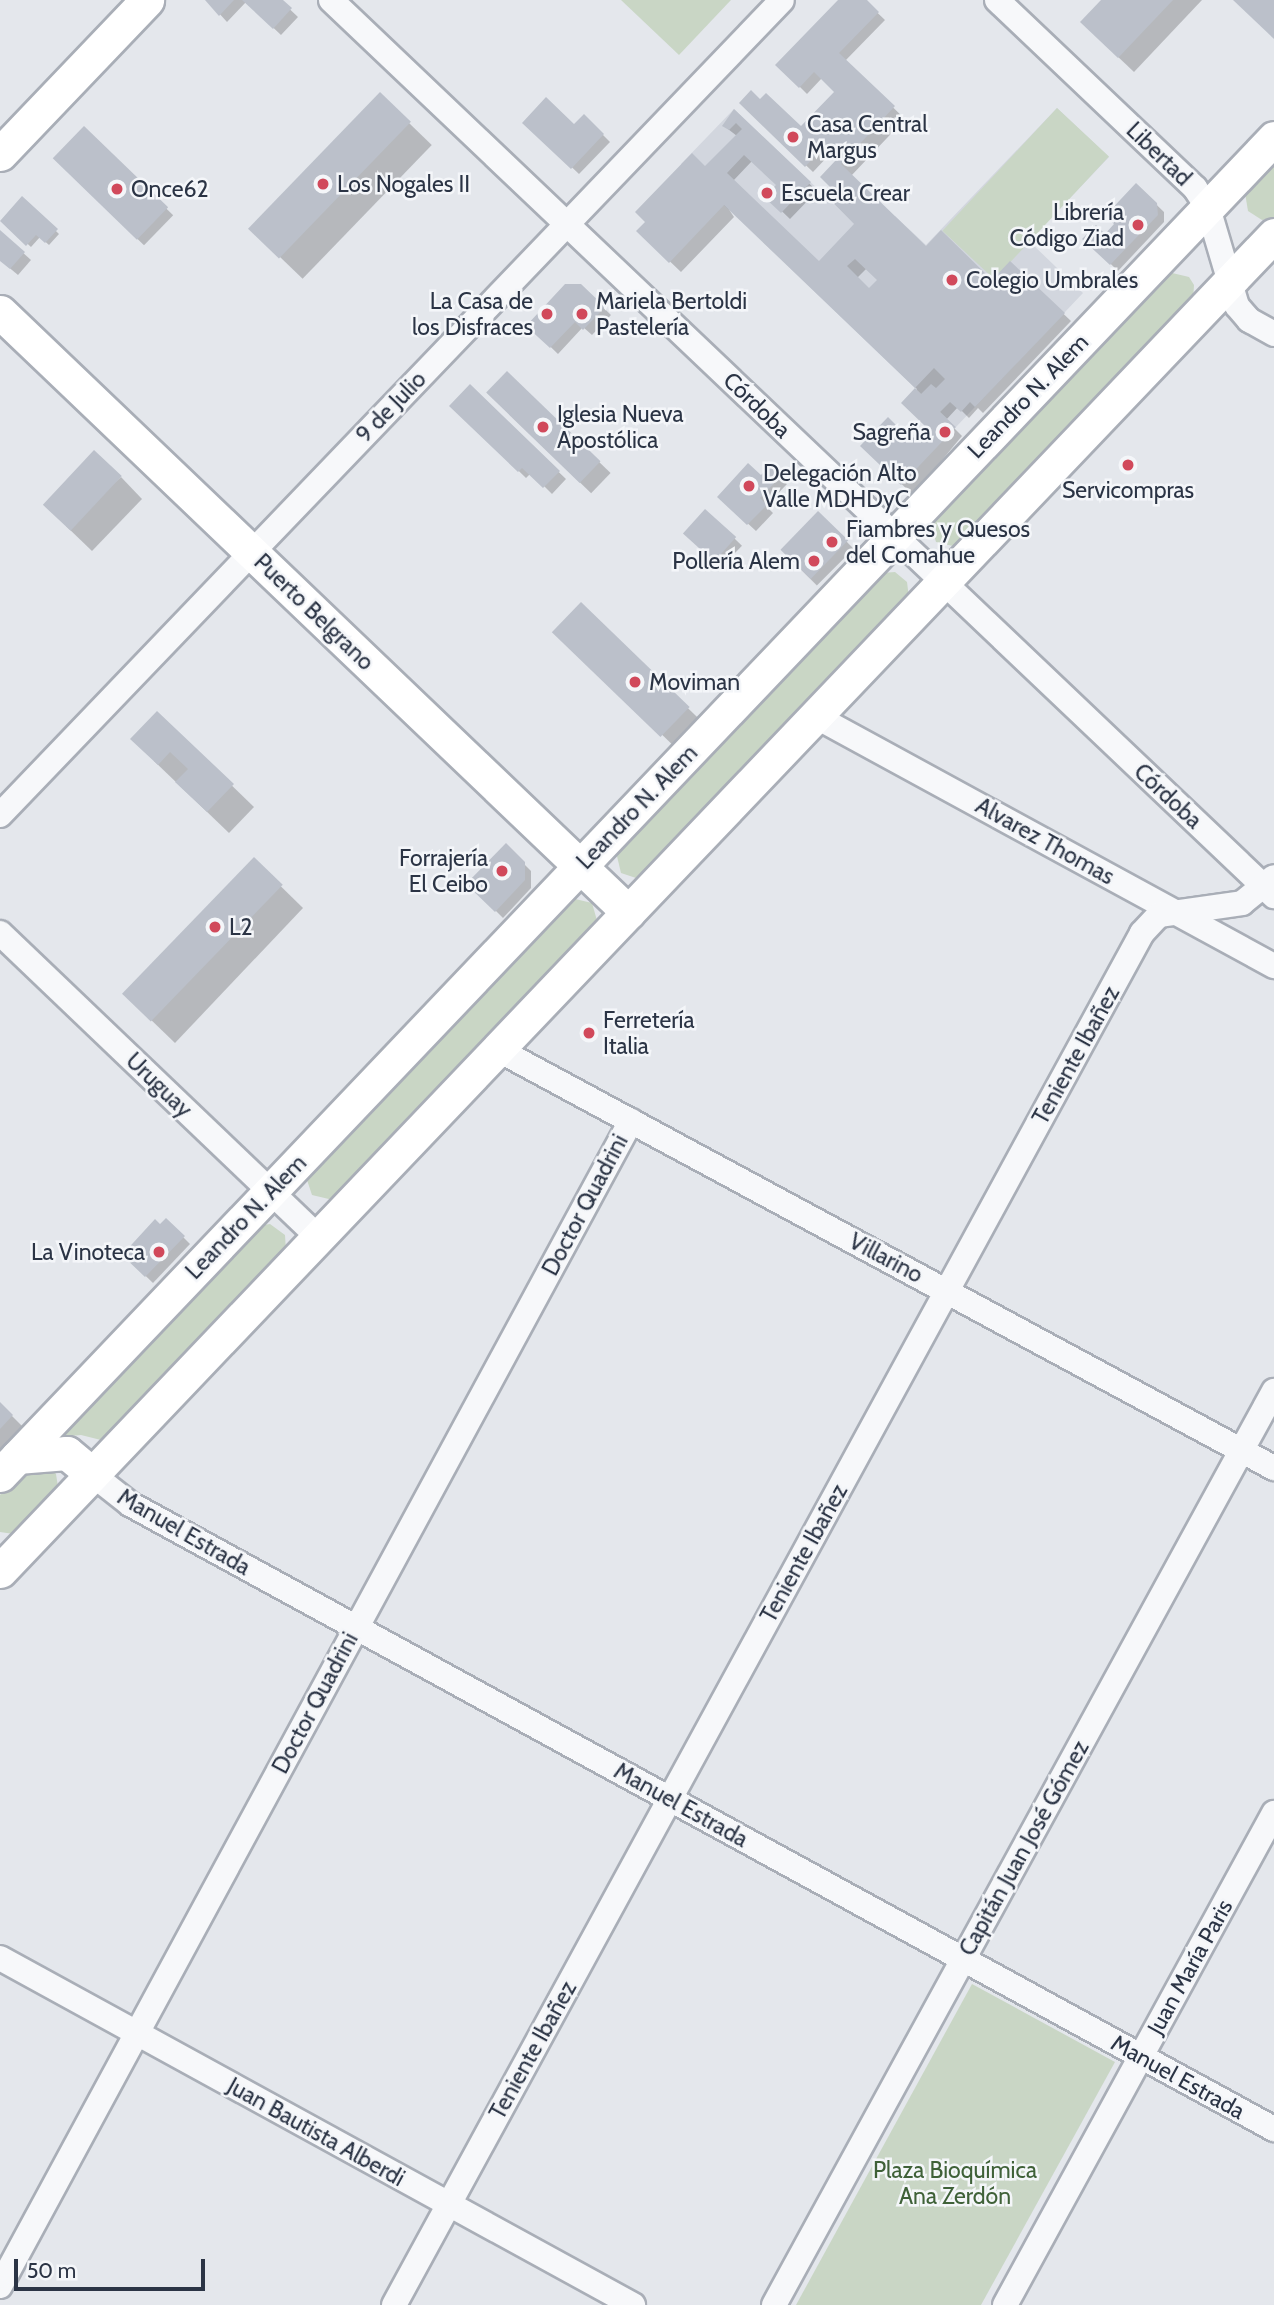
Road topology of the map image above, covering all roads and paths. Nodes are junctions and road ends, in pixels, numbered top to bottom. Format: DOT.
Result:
graph roads {
  1 [pos="147,0"];
  2 [pos="331,0"];
  3 [pos="782,0"];
  4 [pos="997,0"];
  5 [pos="1274,138"];
  6 [pos="0,154"];
  7 [pos="1208,208"];
  8 [pos="566,224"];
  9 [pos="1274,235"];
  10 [pos="1230,282"];
  11 [pos="0,312"];
  12 [pos="1274,334"];
  13 [pos="894,537"];
  14 [pos="252,552"];
  15 [pos="942,583"];
  16 [pos="815,716"];
  17 [pos="0,815"];
  18 [pos="580,866"];
  19 [pos="1271,887"];
  20 [pos="628,912"];
  21 [pos="1176,912"];
  22 [pos="0,933"];
  23 [pos="1274,966"];
  24 [pos="497,1049"];
  25 [pos="631,1121"];
  26 [pos="271,1191"];
  27 [pos="318,1237"];
  28 [pos="947,1291"];
  29 [pos="1274,1391"];
  30 [pos="1242,1450"];
  31 [pos="9,1466"];
  32 [pos="1274,1468"];
  33 [pos="92,1474"];
  34 [pos="15,1545"];
  35 [pos="0,1571"];
  36 [pos="356,1627"];
  37 [pos="670,1799"];
  38 [pos="1274,1813"];
  39 [pos="0,1958"];
  40 [pos="963,1959"];
  41 [pos="136,2034"];
  42 [pos="1141,2057"];
  43 [pos="1274,2129"];
  44 [pos="449,2204"];
  45 [pos="0,2286"];
  46 [pos="394,2305"];
  47 [pos="634,2305"];
  48 [pos="774,2305"];
  49 [pos="1005,2305"];
  1 -- 6 [label="main road"];
  2 -- 8 [label="street, Córdoba"];
  3 -- 8 [label="street, 9 de Julio"];
  4 -- 7 [label="street, Libertad"];
  5 -- 7 [label="main road, Leandro N. Alem"];
  7 -- 10 [label="street, Libertad"];
  7 -- 13 [label="main road, Leandro N. Alem"];
  8 -- 13 [label="street, Córdoba"];
  8 -- 14 [label="street, 9 de Julio"];
  9 -- 10 [label="main road"];
  10 -- 12 [label="street, Libertad"];
  10 -- 15 [label="main road"];
  11 -- 14 [label="main road, Puerto Belgrano"];
  13 -- 15 [label="street, Córdoba"];
  13 -- 18 [label="main road, Leandro N. Alem"];
  14 -- 17 [label="street, 9 de Julio"];
  14 -- 18 [label="main road, Puerto Belgrano"];
  15 -- 16 [label="main road"];
  15 -- 19 [label="street, Córdoba"];
  16 -- 20 [label="main road"];
  16 -- 21 [label="street, Alvarez Thomas"];
  18 -- 20 [label="main road, Puerto Belgrano"];
  18 -- 26 [label="main road, Leandro N. Alem"];
  19 -- 21 [label="street, Teniente Ibañez"];
  20 -- 24 [label="main road"];
  21 -- 23 [label="street, Alvarez Thomas"];
  21 -- 28 [label="street, Teniente Ibañez"];
  22 -- 26 [label="street, Uruguay"];
  24 -- 25 [label="street, Villarino"];
  24 -- 27 [label="main road"];
  25 -- 28 [label="street, Villarino"];
  25 -- 36 [label="street, Doctor Quadrini"];
  26 -- 27 [label="street, Uruguay"];
  26 -- 31 [label="main road, Leandro N. Alem"];
  27 -- 33 [label="main road"];
  28 -- 30 [label="street, Villarino"];
  28 -- 37 [label="street, Teniente Ibañez"];
  29 -- 30 [label="street, Capitán Juan José Gómez"];
  30 -- 32 [label="street, Villarino"];
  30 -- 40 [label="street, Capitán Juan José Gómez"];
  31 -- 33 [label="main road"];
  33 -- 34 [label="main road"];
  33 -- 36 [label="street, Manuel Estrada"];
  34 -- 35 [label="main road"];
  36 -- 37 [label="street, Manuel Estrada"];
  36 -- 41 [label="street, Doctor Quadrini"];
  37 -- 40 [label="street, Manuel Estrada"];
  37 -- 44 [label="street, Teniente Ibañez"];
  38 -- 42 [label="street, Juan María Paris"];
  39 -- 41 [label="street, Juan Bautista Alberdi"];
  40 -- 42 [label="street, Manuel Estrada"];
  40 -- 48 [label="street, Capitán Juan José Gómez"];
  41 -- 44 [label="street, Juan Bautista Alberdi"];
  41 -- 45 [label="street, Doctor Quadrini"];
  42 -- 43 [label="street, Manuel Estrada"];
  42 -- 49 [label="street, Juan María Paris"];
  44 -- 46 [label="street, Teniente Ibañez"];
  44 -- 47 [label="street, Juan Bautista Alberdi"];
}
